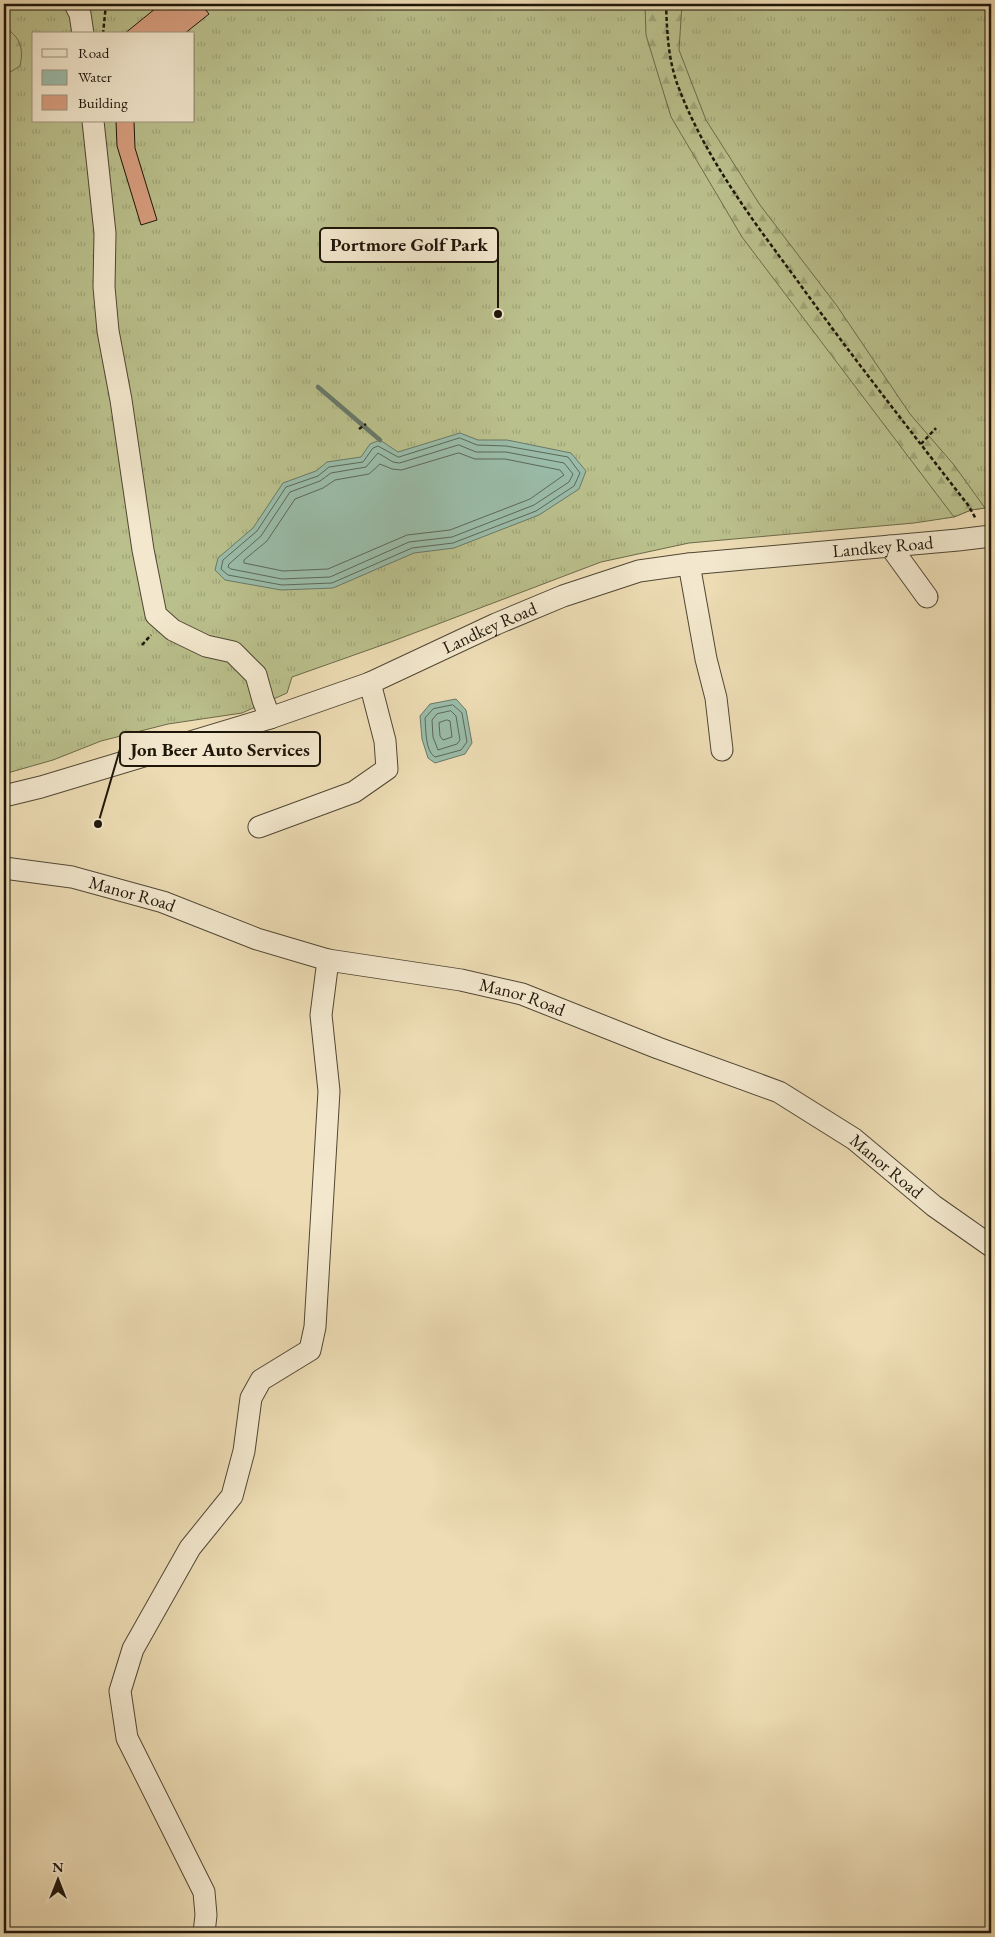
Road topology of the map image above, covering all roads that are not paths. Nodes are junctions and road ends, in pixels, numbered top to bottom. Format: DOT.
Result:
graph roads {
  1 [pos="75,4"];
  2 [pos="83,32"];
  3 [pos="93,122"];
  4 [pos="987,536"];
  5 [pos="890,546"];
  6 [pos="688,564"];
  7 [pos="927,597"];
  8 [pos="370,683"];
  9 [pos="270,718"];
  10 [pos="722,750"];
  11 [pos="4,796"];
  12 [pos="260,827"];
  13 [pos="4,868"];
  14 [pos="328,960"];
  15 [pos="991,1246"];
  16 [pos="204,1933"];
  1 -- 2 [label="street"];
  3 -- 9 [label="street"];
  4 -- 5 [label="street, Landkey Road"];
  5 -- 6 [label="street, Landkey Road"];
  5 -- 7 [label="street"];
  6 -- 8 [label="street, Landkey Road"];
  6 -- 10 [label="street"];
  8 -- 9 [label="street, Landkey Road"];
  8 -- 12 [label="street"];
  9 -- 11 [label="street, Landkey Road"];
  13 -- 14 [label="street, Manor Road"];
  14 -- 15 [label="street, Manor Road"];
  14 -- 16 [label="street"];
}
